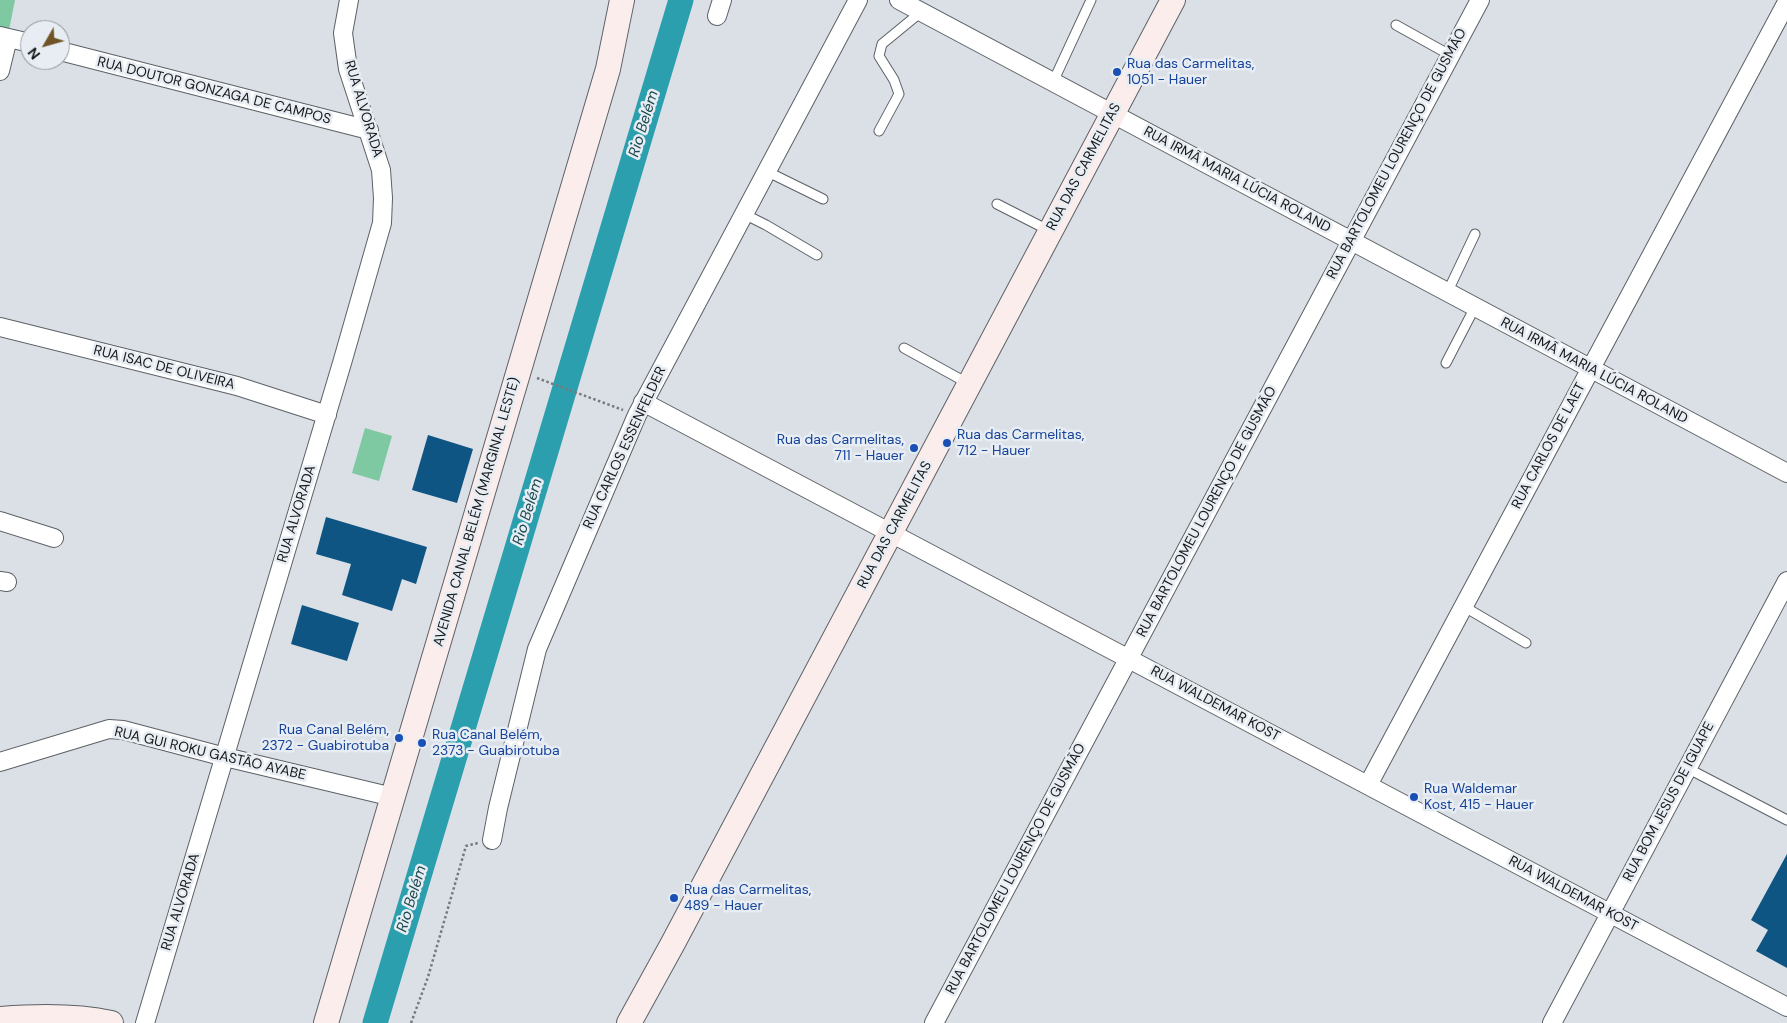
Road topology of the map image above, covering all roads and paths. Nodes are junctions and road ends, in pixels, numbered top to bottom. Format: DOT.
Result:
graph roads {
  1 [pos="349,0"];
  2 [pos="622,0"];
  3 [pos="858,0"];
  4 [pos="898,0"];
  5 [pos="1091,0"];
  6 [pos="1173,0"];
  7 [pos="1474,2"];
  8 [pos="1787,2"];
  9 [pos="920,12"];
  10 [pos="1396,25"];
  11 [pos="4,36"];
  12 [pos="20,40"];
  13 [pos="70,54"];
  14 [pos="1450,55"];
  15 [pos="0,71"];
  16 [pos="1053,82"];
  17 [pos="1112,114"];
  18 [pos="369,130"];
  19 [pos="880,131"];
  20 [pos="766,171"];
  21 [pos="823,199"];
  22 [pos="997,204"];
  23 [pos="744,214"];
  24 [pos="1050,231"];
  25 [pos="1475,234"];
  26 [pos="1351,241"];
  27 [pos="817,255"];
  28 [pos="1447,292"];
  29 [pos="1475,308"];
  30 [pos="0,327"];
  31 [pos="904,348"];
  32 [pos="1446,364"];
  33 [pos="1590,369"];
  34 [pos="545,381"];
  35 [pos="970,384"];
  36 [pos="640,409"];
  37 [pos="327,415"];
  38 [pos="1787,473"];
  39 [pos="0,522"];
  40 [pos="891,533"];
  41 [pos="54,538"];
  42 [pos="1787,581"];
  43 [pos="1463,606"];
  44 [pos="1526,643"];
  45 [pos="1128,658"];
  46 [pos="224,757"];
  47 [pos="0,762"];
  48 [pos="1687,768"];
  49 [pos="1368,785"];
  50 [pos="393,797"];
  51 [pos="1787,820"];
  52 [pos="492,840"];
  53 [pos="1610,913"];
  54 [pos="1787,1007"];
  55 [pos="0,1019"];
  56 [pos="111,1023"];
  57 [pos="145,1023"];
  58 [pos="326,1023"];
  59 [pos="411,1023"];
  60 [pos="629,1023"];
  61 [pos="934,1023"];
  62 [pos="1552,1023"];
  1 -- 18 [label="street, RUA ALVORADA"];
  2 -- 50 [label="street, AVENIDA CANAL BELÉM (MARGINAL LESTE)"];
  3 -- 20 [label="street, RUA CARLOS ESSENFELDER"];
  4 -- 9 [label="street, RUA IRMÃ MARIA LÚCIA ROLAND"];
  5 -- 16 [label="lane"];
  6 -- 17 [label="street, RUA DAS CARMELITAS"];
  7 -- 14 [label="street, RUA BARTOLOMEU LOURENÇO DE GUSMÃO"];
  8 -- 33 [label="street, RUA CARLOS DE LAET"];
  9 -- 16 [label="street, RUA IRMÃ MARIA LÚCIA ROLAND"];
  9 -- 19 [label="lane"];
  10 -- 14 [label="lane"];
  11 -- 12 [label="street"];
  11 -- 15 [label="street"];
  13 -- 18 [label="street, RUA DOUTOR GONZAGA DE CAMPOS"];
  14 -- 26 [label="street, RUA BARTOLOMEU LOURENÇO DE GUSMÃO"];
  16 -- 17 [label="street, RUA IRMÃ MARIA LÚCIA ROLAND"];
  17 -- 24 [label="street, RUA DAS CARMELITAS"];
  17 -- 26 [label="street, RUA IRMÃ MARIA LÚCIA ROLAND"];
  18 -- 37 [label="street, RUA ALVORADA"];
  20 -- 21 [label="lane"];
  20 -- 23 [label="street, RUA CARLOS ESSENFELDER"];
  22 -- 24 [label="lane"];
  23 -- 27 [label="lane"];
  23 -- 36 [label="street, RUA CARLOS ESSENFELDER"];
  24 -- 35 [label="street, RUA DAS CARMELITAS"];
  25 -- 28 [label="lane"];
  26 -- 28 [label="street, RUA IRMÃ MARIA LÚCIA ROLAND"];
  26 -- 45 [label="street, RUA BARTOLOMEU LOURENÇO DE GUSMÃO"];
  28 -- 29 [label="street, RUA IRMÃ MARIA LÚCIA ROLAND"];
  29 -- 32 [label="lane"];
  29 -- 33 [label="street, RUA IRMÃ MARIA LÚCIA ROLAND"];
  30 -- 37 [label="street, RUA ISAC DE OLIVEIRA"];
  31 -- 35 [label="lane"];
  33 -- 38 [label="street, RUA IRMÃ MARIA LÚCIA ROLAND"];
  33 -- 43 [label="street, RUA CARLOS DE LAET"];
  34 -- 36 [label="path"];
  35 -- 40 [label="street, RUA DAS CARMELITAS"];
  36 -- 40 [label="street, RUA WALDEMAR KOST"];
  36 -- 52 [label="street, RUA CARLOS ESSENFELDER"];
  37 -- 46 [label="street, RUA ALVORADA"];
  39 -- 41 [label="street"];
  40 -- 45 [label="street, RUA WALDEMAR KOST"];
  40 -- 60 [label="street, RUA DAS CARMELITAS"];
  42 -- 48 [label="street, RUA BOM JESUS DE IGUAPE"];
  43 -- 44 [label="lane"];
  43 -- 49 [label="street, RUA CARLOS DE LAET"];
  45 -- 49 [label="street, RUA WALDEMAR KOST"];
  45 -- 61 [label="street, RUA BARTOLOMEU LOURENÇO DE GUSMÃO"];
  46 -- 47 [label="street, RUA GUI ROKU GASTÃO AYABE"];
  46 -- 50 [label="street, RUA GUI ROKU GASTÃO AYABE"];
  46 -- 57 [label="street, RUA ALVORADA"];
  48 -- 51 [label="lane"];
  48 -- 53 [label="street, RUA BOM JESUS DE IGUAPE"];
  49 -- 53 [label="street, RUA WALDEMAR KOST"];
  50 -- 58 [label="street, AVENIDA CANAL BELÉM (MARGINAL LESTE)"];
  52 -- 59 [label="path"];
  53 -- 54 [label="street, RUA WALDEMAR KOST"];
  53 -- 62 [label="street, RUA BOM JESUS DE IGUAPE"];
  55 -- 56 [label="street"];
}
